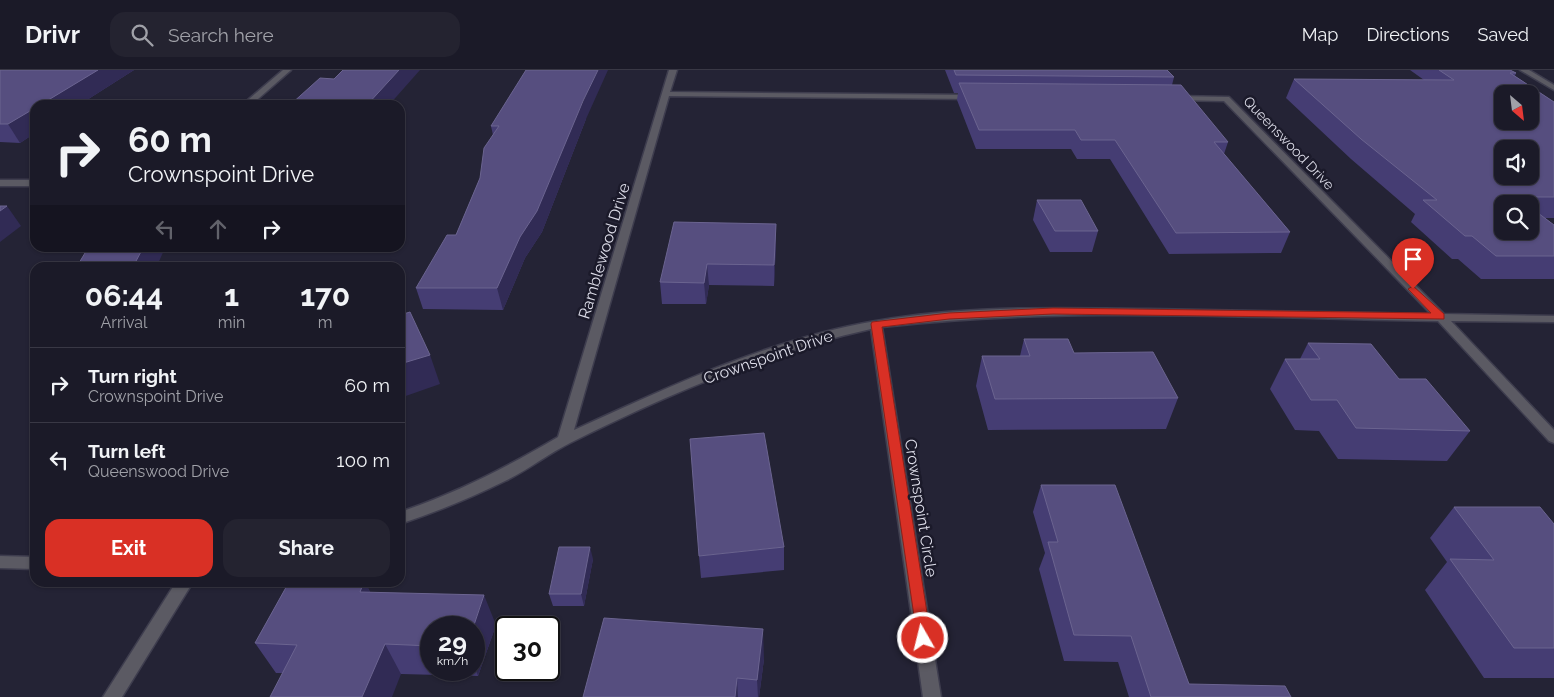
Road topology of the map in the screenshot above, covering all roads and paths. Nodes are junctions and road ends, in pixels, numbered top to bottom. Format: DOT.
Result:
graph roads {
  1 [pos="286,70"];
  2 [pos="673,70"];
  3 [pos="1524,70"];
  4 [pos="1554,88"];
  5 [pos="666,94"];
  6 [pos="986,97"];
  7 [pos="1166,98"];
  8 [pos="252,100"];
  9 [pos="0,183"];
  10 [pos="30,183"];
  11 [pos="1440,316"];
  12 [pos="1554,319"];
  13 [pos="876,324"];
  14 [pos="1554,438"];
  15 [pos="564,440"];
  16 [pos="405,516"];
  17 [pos="0,562"];
  18 [pos="30,563"];
  19 [pos="182,587"];
  20 [pos="112,697"];
  21 [pos="932,697"];
  1 -- 8 [label="street"];
  2 -- 5 [label="street, Ramblewood Drive"];
  3 -- 4 [label="street"];
  5 -- 6 [label="street"];
  5 -- 15 [label="street, Ramblewood Drive"];
  7 -- 11 [label="street, Queenswood Drive"];
  9 -- 10 [label="street"];
  11 -- 12 [label="street, Crownspoint Drive"];
  11 -- 13 [label="street, Crownspoint Drive"];
  11 -- 14 [label="street, Queenswood Drive"];
  13 -- 15 [label="street, Crownspoint Drive"];
  13 -- 21 [label="street, Crownspoint Circle"];
  15 -- 16 [label="street, Crownspoint Drive"];
  17 -- 18 [label="street"];
  19 -- 20 [label="street"];
}
